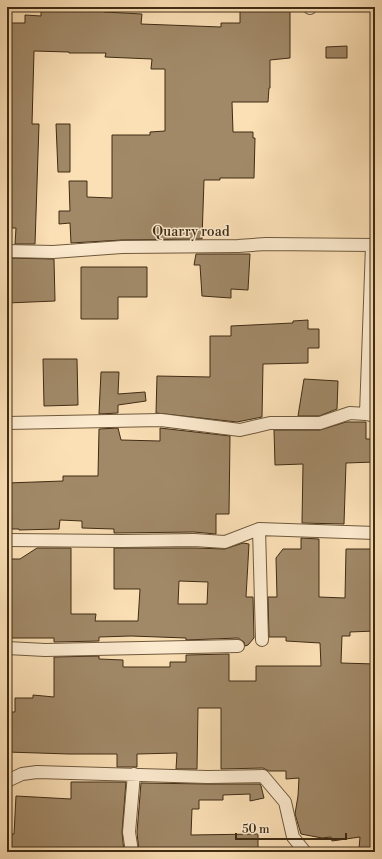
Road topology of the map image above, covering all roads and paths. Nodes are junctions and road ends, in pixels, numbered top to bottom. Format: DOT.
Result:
graph roads {
  1 [pos="373,246"];
  2 [pos="7,251"];
  3 [pos="371,415"];
  4 [pos="7,423"];
  5 [pos="259,529"];
  6 [pos="375,533"];
  7 [pos="7,540"];
  8 [pos="262,640"];
  9 [pos="238,646"];
  10 [pos="7,648"];
  11 [pos="134,774"];
  12 [pos="7,781"];
  13 [pos="132,852"];
  14 [pos="305,852"];
  1 -- 2 [label="street, Quarry road"];
  1 -- 3 [label="street"];
  3 -- 4 [label="street"];
  5 -- 6 [label="street"];
  5 -- 7 [label="street"];
  5 -- 8 [label="street"];
  9 -- 10 [label="street"];
  11 -- 12 [label="street"];
  11 -- 13 [label="street"];
  11 -- 14 [label="street"];
}
